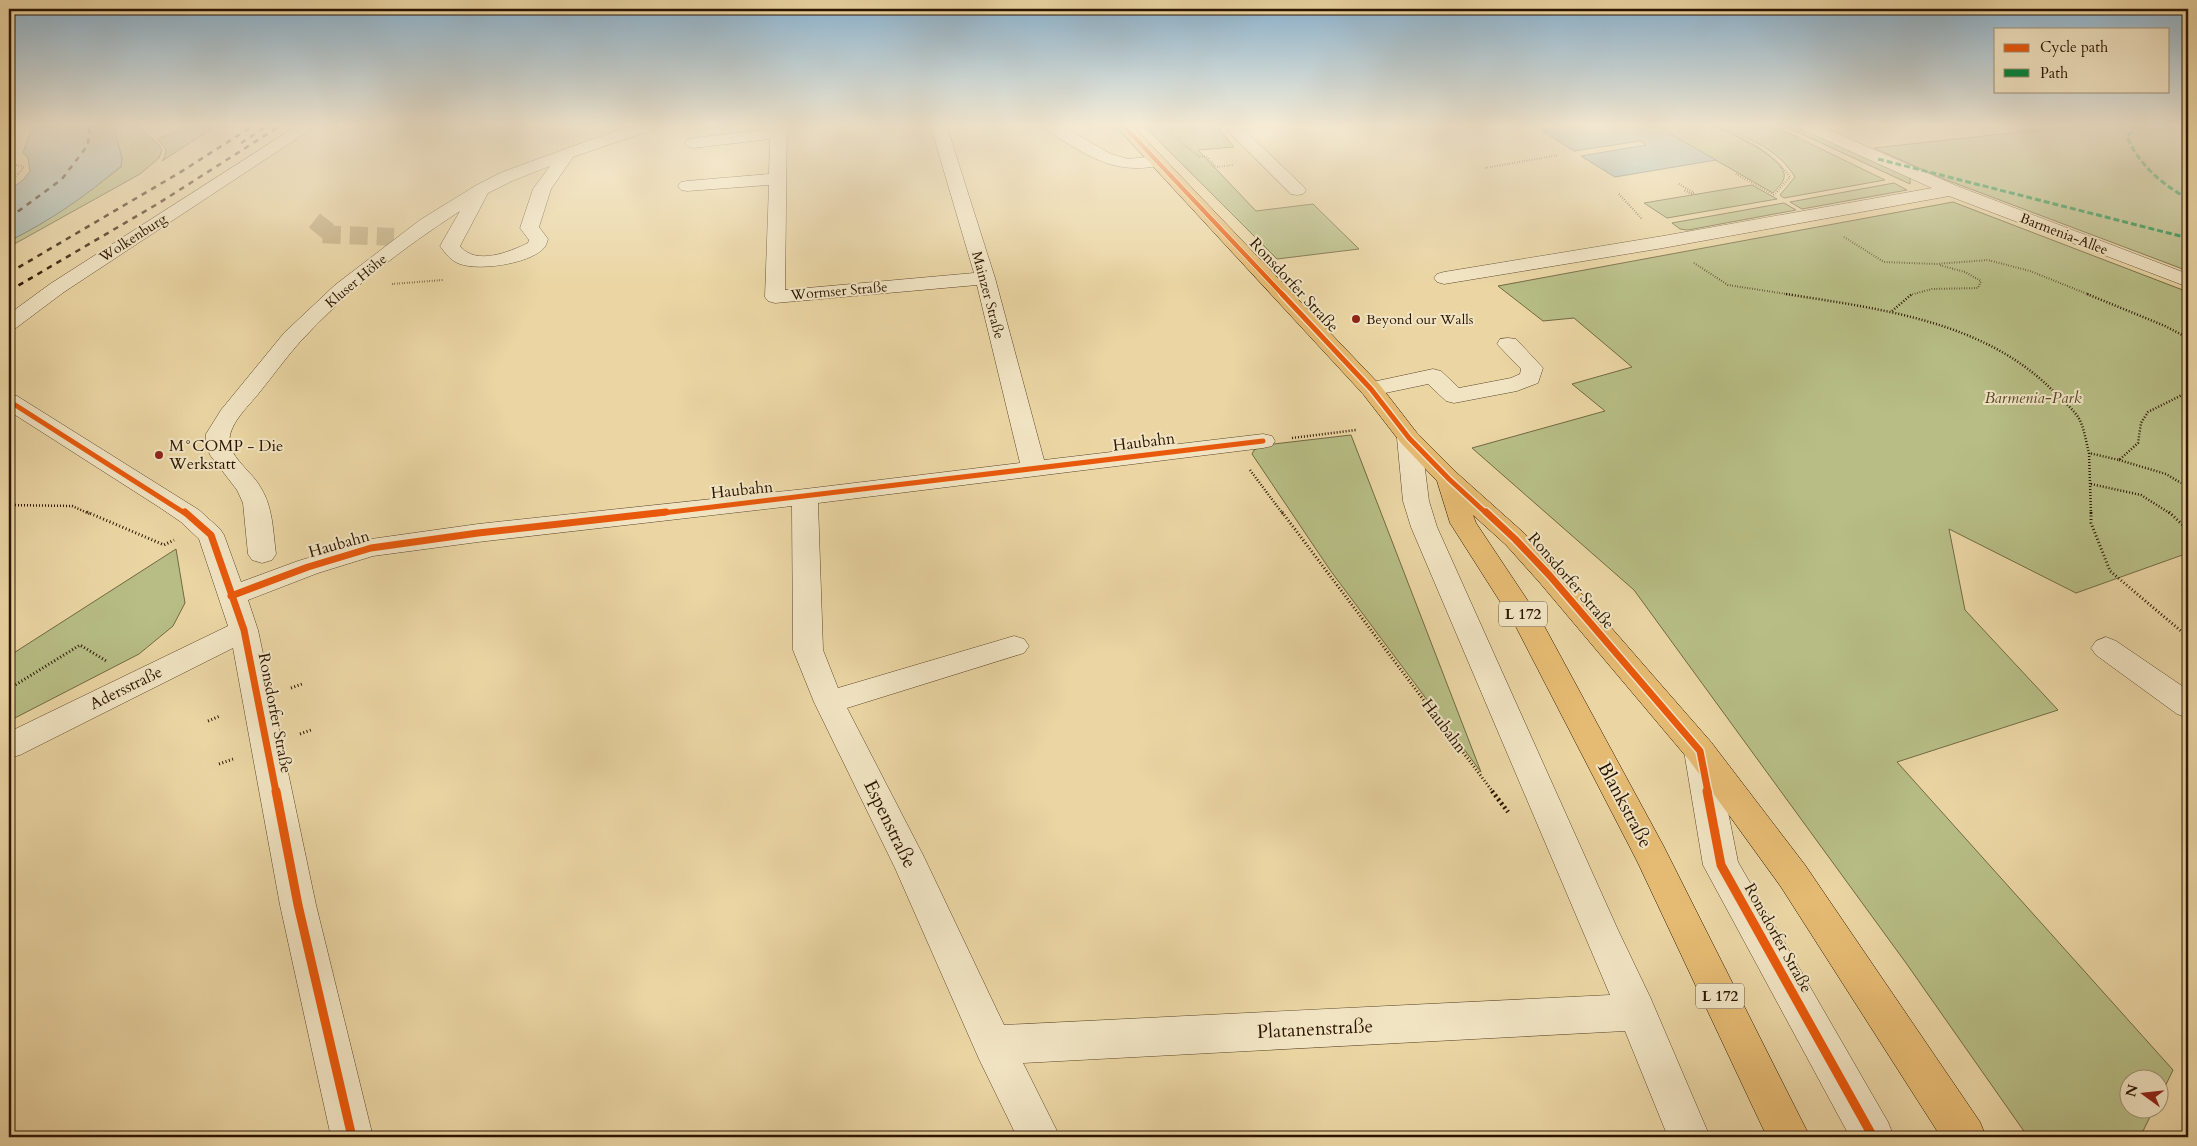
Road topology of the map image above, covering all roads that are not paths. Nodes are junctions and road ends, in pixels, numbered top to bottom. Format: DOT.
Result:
graph roads {
  1 [pos="227,177"];
  2 [pos="507,177"];
  3 [pos="550,177"];
  4 [pos="954,177"];
  5 [pos="1172,177"];
  6 [pos="1284,177"];
  7 [pos="1923,177"];
  8 [pos="778,179"];
  9 [pos="687,186"];
  10 [pos="481,190"];
  11 [pos="1297,190"];
  12 [pos="1951,190"];
  13 [pos="985,278"];
  14 [pos="1444,278"];
  15 [pos="2188,281"];
  16 [pos="9,324"];
  17 [pos="1508,344"];
  18 [pos="1371,388"];
  19 [pos="9,401"];
  20 [pos="1409,438"];
  21 [pos="1263,441"];
  22 [pos="1034,469"];
  23 [pos="1449,479"];
  24 [pos="805,496"];
  25 [pos="1463,522"];
  26 [pos="1424,527"];
  27 [pos="1515,538"];
  28 [pos="262,554"];
  29 [pos="232,596"];
  30 [pos="244,630"];
  31 [pos="1014,646"];
  32 [pos="2106,648"];
  33 [pos="829,702"];
  34 [pos="2188,706"];
  35 [pos="21,740"];
  36 [pos="1700,751"];
  37 [pos="1638,1012"];
  38 [pos="993,1045"];
  39 [pos="352,1137"];
  40 [pos="1039,1137"];
  41 [pos="1689,1137"];
  42 [pos="1789,1137"];
  43 [pos="1873,1137"];
  44 [pos="1965,1137"];
  1 -- 16 [label="street, Wolkenburg"];
  2 -- 10 [label="street, Kluser Höhe"];
  3 -- 10 [label="street"];
  4 -- 13 [label="street, Mainzer Straße"];
  5 -- 18 [label="main road, Ronsdorfer Straße"];
  6 -- 11 [label="street"];
  7 -- 12 [label="street, Barmenia-Allee"];
  8 -- 9 [label="street"];
  8 -- 13 [label="street, Wormser Straße"];
  10 -- 28 [label="street, Kluser Höhe"];
  12 -- 14 [label="street"];
  12 -- 15 [label="street, Barmenia-Allee"];
  13 -- 22 [label="street, Mainzer Straße"];
  17 -- 18 [label="street"];
  18 -- 20 [label="main road, Ronsdorfer Straße"];
  19 -- 29 [label="street, Ronsdorfer Straße"];
  20 -- 23 [label="main road, Ronsdorfer Straße"];
  20 -- 26 [label="street"];
  21 -- 22 [label="street, Haubahn"];
  22 -- 24 [label="street, Haubahn"];
  23 -- 25 [label="main road, Blankstraße / L 172"];
  23 -- 27 [label="main road, Ronsdorfer Straße"];
  24 -- 29 [label="street, Haubahn"];
  24 -- 33 [label="street, Espenstraße"];
  25 -- 26 [label="street"];
  25 -- 27 [label="main road"];
  25 -- 42 [label="main road, Blankstraße / L 172"];
  26 -- 37 [label="street"];
  27 -- 36 [label="main road, Ronsdorfer Straße"];
  29 -- 30 [label="street, Ronsdorfer Straße"];
  30 -- 35 [label="street, Adersstraße"];
  30 -- 39 [label="street, Ronsdorfer Straße"];
  31 -- 33 [label="street"];
  32 -- 34 [label="street"];
  33 -- 38 [label="street, Espenstraße"];
  36 -- 43 [label="street, Ronsdorfer Straße"];
  36 -- 44 [label="main road"];
  37 -- 38 [label="street, Platanenstraße"];
  37 -- 41 [label="street"];
  38 -- 40 [label="street, Espenstraße"];
}
